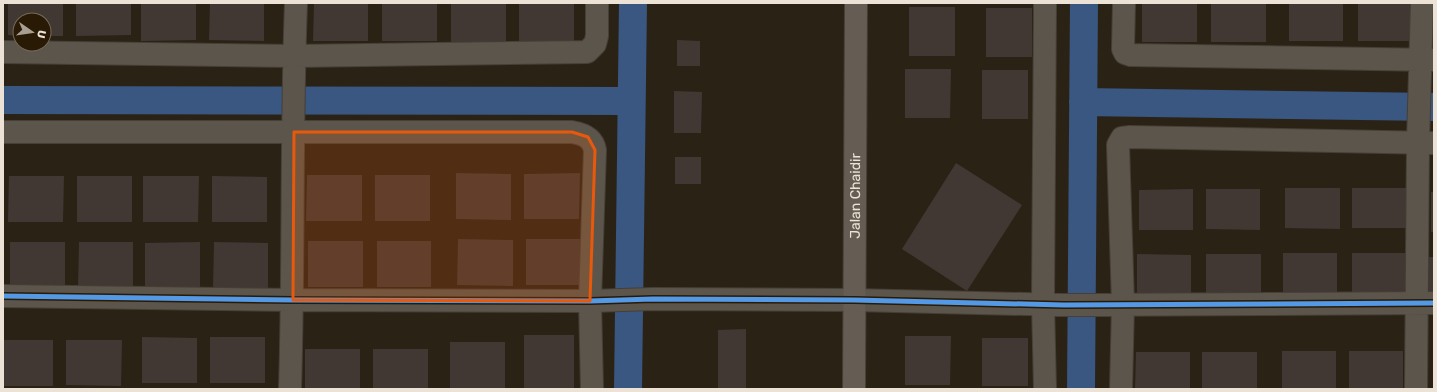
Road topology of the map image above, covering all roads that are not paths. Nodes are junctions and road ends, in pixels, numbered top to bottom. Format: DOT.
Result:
graph roads {
  1 [pos="296,3"];
  2 [pos="597,3"];
  3 [pos="856,3"];
  4 [pos="1045,3"];
  5 [pos="1124,3"];
  6 [pos="1422,3"];
  7 [pos="3,52"];
  8 [pos="294,62"];
  9 [pos="1425,65"];
  10 [pos="294,126"];
  11 [pos="3,132"];
  12 [pos="1424,139"];
  13 [pos="3,296"];
  14 [pos="293,300"];
  15 [pos="599,300"];
  16 [pos="854,300"];
  17 [pos="1426,303"];
  18 [pos="1114,304"];
  19 [pos="1054,305"];
  20 [pos="290,389"];
  21 [pos="592,389"];
  22 [pos="854,389"];
  23 [pos="1045,389"];
  24 [pos="1121,389"];
  25 [pos="1416,389"];
  1 -- 8 [label="street"];
  2 -- 8 [label="street"];
  3 -- 16 [label="street, Jalan Chaidir"];
  4 -- 19 [label="street"];
  5 -- 9 [label="street"];
  6 -- 9 [label="street"];
  7 -- 8 [label="street"];
  8 -- 10 [label="street"];
  9 -- 12 [label="street"];
  10 -- 11 [label="street"];
  10 -- 14 [label="street"];
  10 -- 15 [label="street"];
  12 -- 17 [label="street"];
  12 -- 18 [label="street"];
  13 -- 14 [label="street"];
  14 -- 15 [label="street"];
  14 -- 20 [label="street"];
  15 -- 16 [label="street"];
  15 -- 21 [label="street"];
  16 -- 19 [label="street"];
  16 -- 22 [label="street, Jalan Chaidir"];
  17 -- 18 [label="street"];
  17 -- 25 [label="street"];
  18 -- 19 [label="street"];
  18 -- 24 [label="street"];
  19 -- 23 [label="street"];
}
